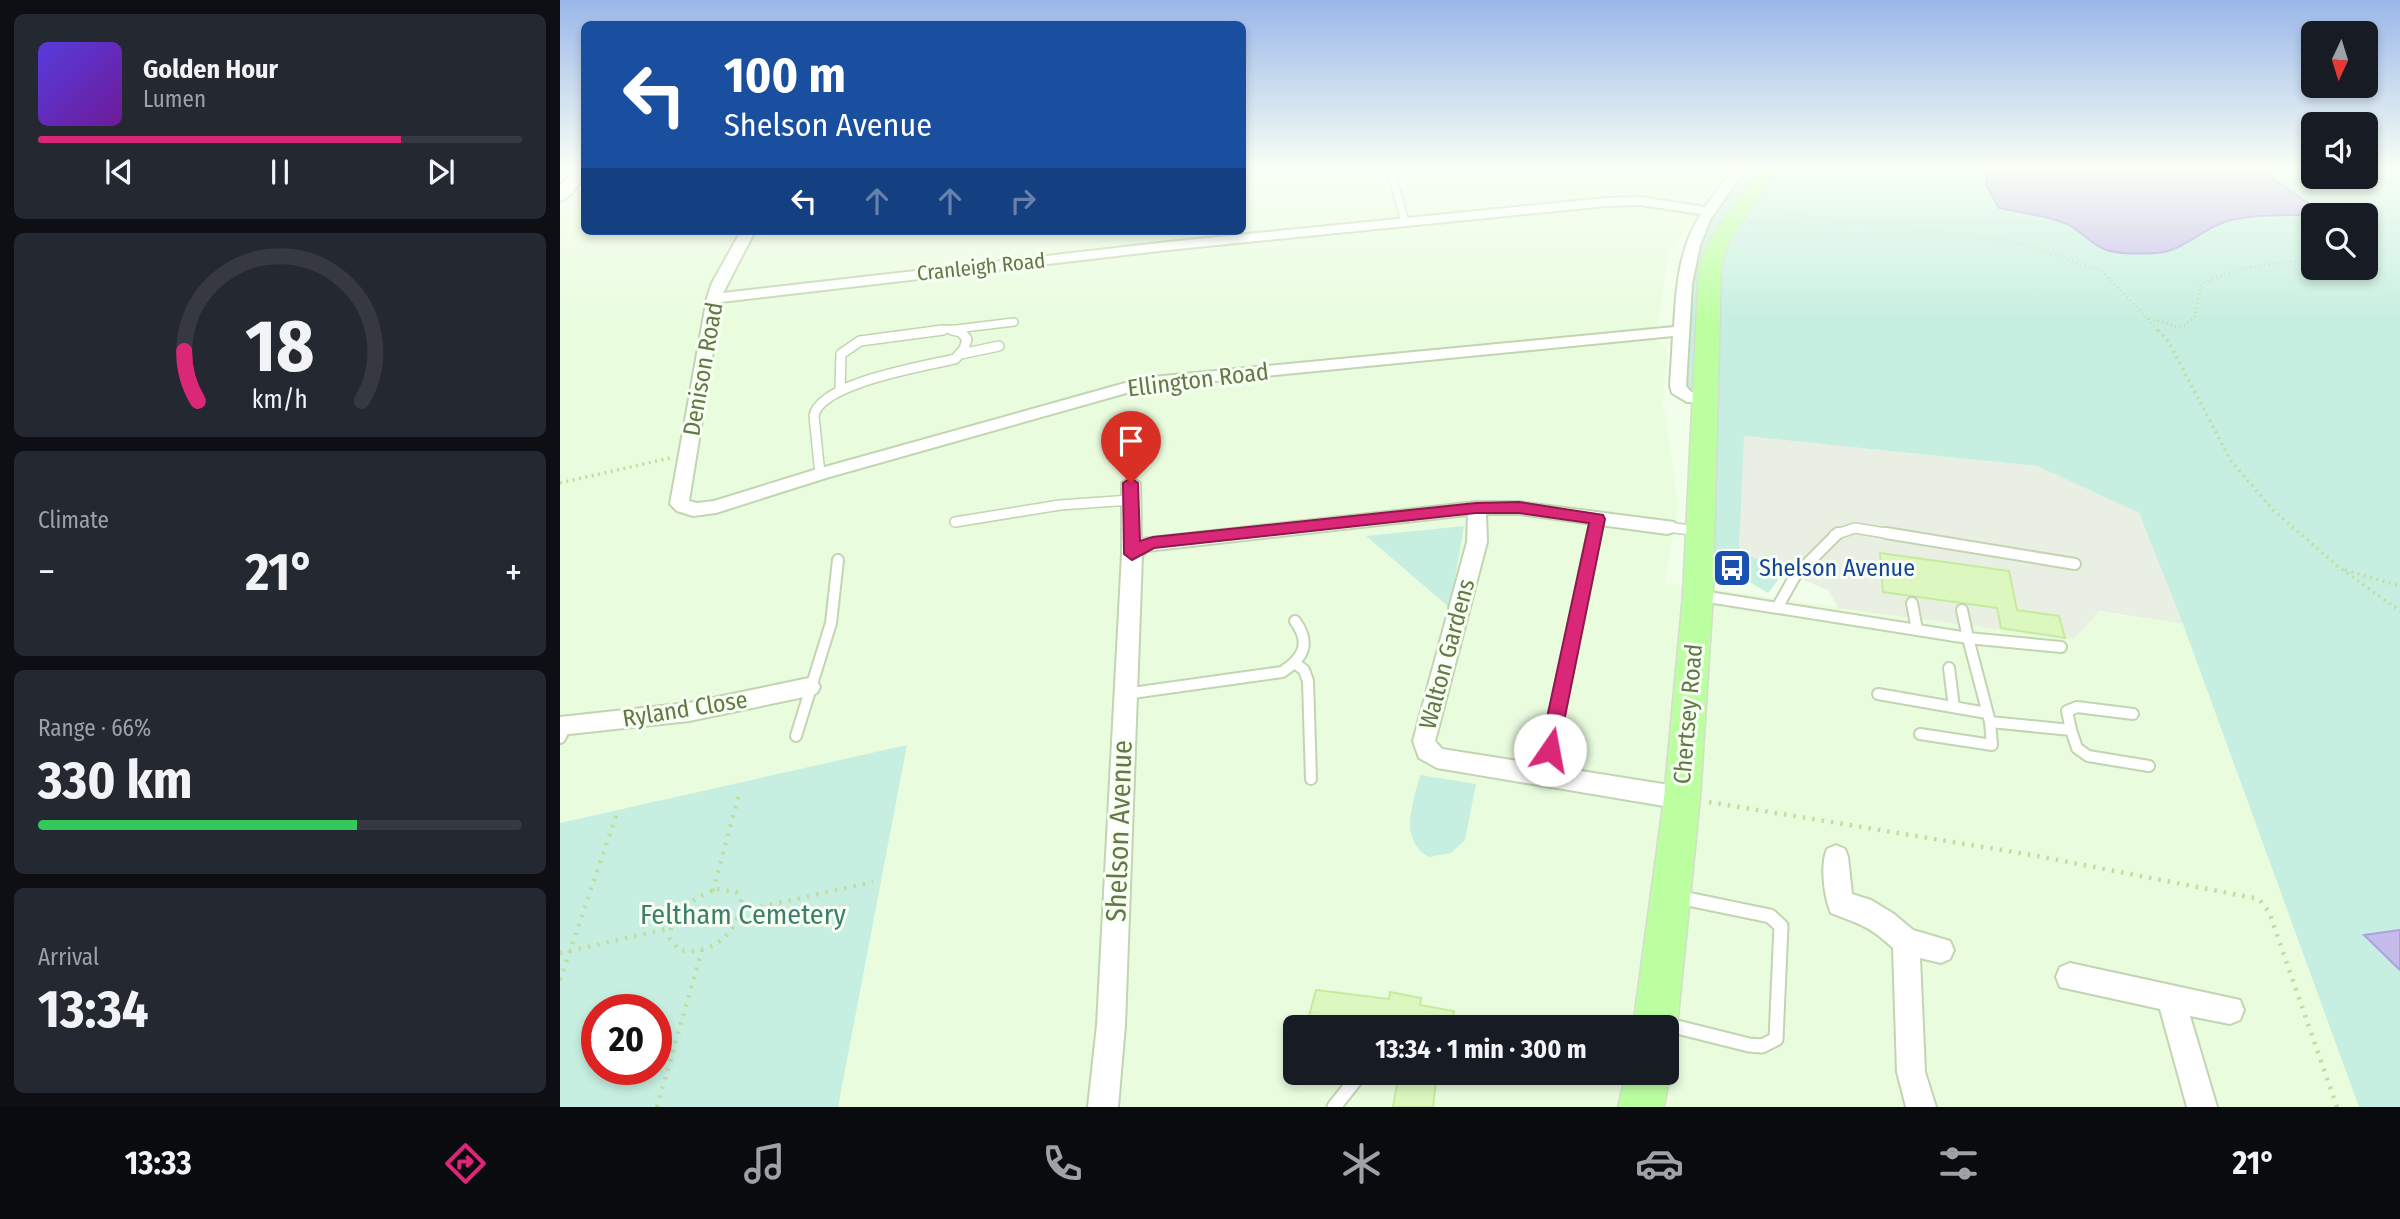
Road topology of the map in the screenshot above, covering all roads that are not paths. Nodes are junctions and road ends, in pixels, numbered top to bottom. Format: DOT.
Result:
graph roads {
  1 [pos="1431,220"];
  2 [pos="1717,220"];
  3 [pos="1726,220"];
  4 [pos="1405,222"];
  5 [pos="746,235"];
  6 [pos="714,298"];
  7 [pos="1014,322"];
  8 [pos="948,329"];
  9 [pos="1682,331"];
  10 [pos="999,346"];
  11 [pos="961,354"];
  12 [pos="840,389"];
  13 [pos="1706,399"];
  14 [pos="820,474"];
  15 [pos="1131,491"];
  16 [pos="1476,508"];
  17 [pos="687,509"];
  18 [pos="1597,519"];
  19 [pos="955,522"];
  20 [pos="1667,527"];
  21 [pos="1700,531"];
  22 [pos="1132,554"];
  23 [pos="838,560"];
  24 [pos="2075,564"];
  25 [pos="1698,595"];
  26 [pos="1912,603"];
  27 [pos="1777,608"];
  28 [pos="1962,610"];
  29 [pos="1295,621"];
  30 [pos="1917,630"];
  31 [pos="1968,638"];
  32 [pos="2061,647"];
  33 [pos="1296,664"];
  34 [pos="1950,668"];
  35 [pos="809,687"];
  36 [pos="1125,694"];
  37 [pos="1878,694"];
  38 [pos="1954,707"];
  39 [pos="2133,714"];
  40 [pos="1989,717"];
  41 [pos="562,730"];
  42 [pos="2071,730"];
  43 [pos="1920,734"];
  44 [pos="796,736"];
  45 [pos="2149,766"];
  46 [pos="1545,776"];
  47 [pos="1311,779"];
  48 [pos="1682,798"];
  49 [pos="1836,857"];
  50 [pos="1671,896"];
  51 [pos="1906,943"];
  52 [pos="1941,950"];
  53 [pos="2070,977"];
  54 [pos="2171,998"];
  55 [pos="2230,1010"];
  56 [pos="1656,1015"];
  57 [pos="1679,1029"];
  58 [pos="1351,1085"];
  59 [pos="1646,1085"];
  60 [pos="1103,1107"];
  61 [pos="1334,1107"];
  62 [pos="1641,1107"];
  63 [pos="1921,1107"];
  64 [pos="2202,1107"];
  1 -- 4 [label="street, Cranleigh Road"];
  2 -- 9 [label="street, Chertsey Road"];
  3 -- 13 [label="main road, Chertsey Road"];
  4 -- 6 [label="street, Cranleigh Road"];
  5 -- 6 [label="street, Denison Road"];
  6 -- 17 [label="street, Denison Road"];
  7 -- 8 [label="lane"];
  8 -- 11 [label="lane"];
  8 -- 12 [label="lane"];
  9 -- 13 [label="street, Chertsey Road"];
  9 -- 14 [label="street, Ellington Road"];
  10 -- 11 [label="lane"];
  11 -- 12 [label="lane"];
  12 -- 14 [label="lane"];
  13 -- 21 [label="main road, Chertsey Road"];
  14 -- 17 [label="street, Ellington Road"];
  15 -- 19 [label="lane"];
  15 -- 22 [label="street, Shelson Avenue"];
  16 -- 18 [label="street"];
  16 -- 22 [label="street"];
  16 -- 46 [label="street, Walton Gardens"];
  18 -- 20 [label="street"];
  18 -- 46 [label="lane"];
  20 -- 21 [label="lane"];
  21 -- 25 [label="main road, Chertsey Road"];
  22 -- 36 [label="street, Shelson Avenue"];
  23 -- 35 [label="lane"];
  24 -- 27 [label="lane"];
  25 -- 27 [label="lane"];
  25 -- 48 [label="main road, Chertsey Road"];
  26 -- 30 [label="lane"];
  27 -- 30 [label="lane"];
  28 -- 31 [label="lane"];
  29 -- 33 [label="lane"];
  30 -- 31 [label="lane"];
  31 -- 32 [label="lane"];
  31 -- 40 [label="lane"];
  33 -- 36 [label="lane"];
  33 -- 47 [label="lane"];
  34 -- 38 [label="lane"];
  35 -- 41 [label="street, Ryland Close"];
  35 -- 44 [label="lane"];
  36 -- 60 [label="street, Shelson Avenue"];
  37 -- 38 [label="lane"];
  38 -- 40 [label="lane"];
  39 -- 42 [label="lane"];
  40 -- 42 [label="lane"];
  40 -- 43 [label="lane"];
  42 -- 45 [label="lane"];
  46 -- 48 [label="street, Walton Gardens"];
  48 -- 50 [label="main road, Chertsey Road"];
  49 -- 51 [label="street"];
  50 -- 56 [label="main road, Chertsey Road"];
  50 -- 57 [label="lane"];
  51 -- 52 [label="street"];
  51 -- 63 [label="street"];
  53 -- 54 [label="street"];
  54 -- 55 [label="street"];
  54 -- 64 [label="street"];
  58 -- 61 [label="lane"];
  59 -- 62 [label="main road"];
}
